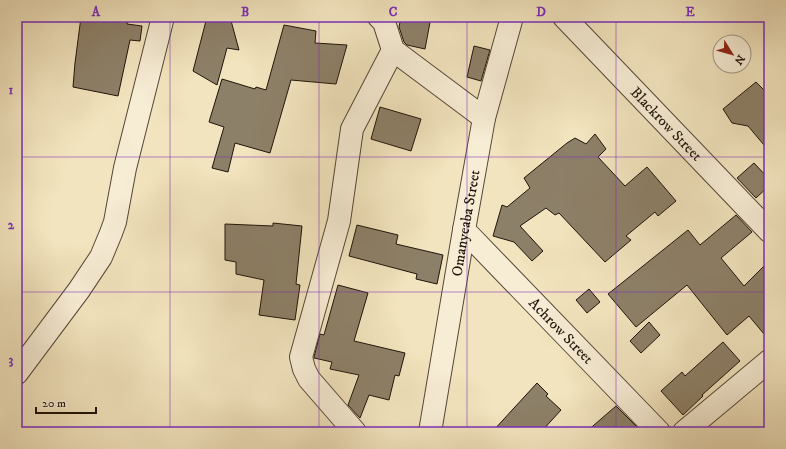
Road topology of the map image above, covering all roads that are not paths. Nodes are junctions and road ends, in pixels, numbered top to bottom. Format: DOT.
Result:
graph roads {
  1 [pos="163,17"];
  2 [pos="379,17"];
  3 [pos="512,17"];
  4 [pos="564,17"];
  5 [pos="393,50"];
  6 [pos="484,118"];
  7 [pos="464,230"];
  8 [pos="769,231"];
  9 [pos="769,361"];
  10 [pos="17,373"];
  11 [pos="355,432"];
  12 [pos="430,432"];
  13 [pos="659,432"];
  14 [pos="684,432"];
  1 -- 10 [label="street"];
  2 -- 5 [label="street"];
  3 -- 6 [label="street, Omanyeaba Street"];
  4 -- 8 [label="street, Blackrow Street"];
  5 -- 6 [label="street"];
  5 -- 11 [label="street"];
  6 -- 7 [label="street, Omanyeaba Street"];
  7 -- 12 [label="street, Omanyeaba Street"];
  7 -- 13 [label="street, Achrow Street"];
  9 -- 14 [label="street"];
}
